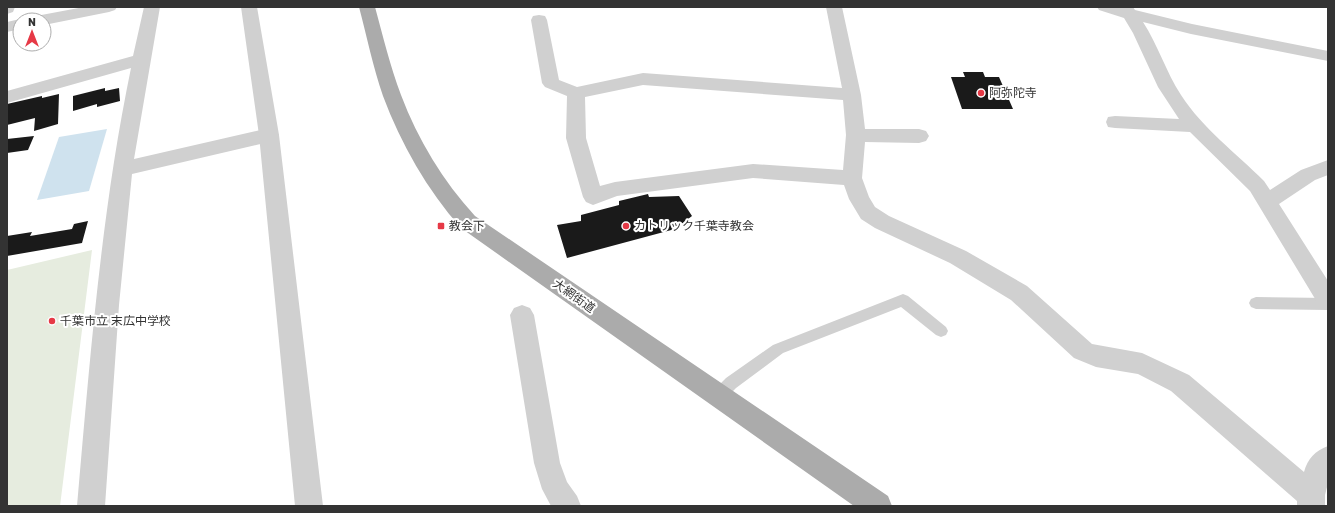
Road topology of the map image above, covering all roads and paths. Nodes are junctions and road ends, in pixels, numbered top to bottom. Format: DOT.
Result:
graph roads {
  1 [pos="109,7"];
  2 [pos="152,7"];
  3 [pos="249,7"];
  4 [pos="367,7"];
  5 [pos="834,7"];
  6 [pos="1106,7"];
  7 [pos="1127,10"];
  8 [pos="52,18"];
  9 [pos="539,20"];
  10 [pos="1328,56"];
  11 [pos="140,60"];
  12 [pos="576,93"];
  13 [pos="852,96"];
  14 [pos="7,97"];
  15 [pos="1115,122"];
  16 [pos="1194,126"];
  17 [pos="269,135"];
  18 [pos="856,135"];
  19 [pos="919,136"];
  20 [pos="1328,167"];
  21 [pos="123,169"];
  22 [pos="852,178"];
  23 [pos="1268,201"];
  24 [pos="1328,300"];
  25 [pos="1256,303"];
  26 [pos="1328,304"];
  27 [pos="522,315"];
  28 [pos="941,331"];
  29 [pos="718,396"];
  30 [pos="1328,459"];
  31 [pos="1311,501"];
  32 [pos="304,504"];
  33 [pos="91,506"];
  34 [pos="567,506"];
  35 [pos="878,506"];
  1 -- 8 [label="street"];
  2 -- 11 [label="street"];
  3 -- 17 [label="street"];
  4 -- 29 [label="main road, 大網街道"];
  5 -- 13 [label="street"];
  6 -- 7 [label="street"];
  7 -- 10 [label="street"];
  7 -- 16 [label="street"];
  9 -- 12 [label="street"];
  11 -- 14 [label="street"];
  11 -- 21 [label="street"];
  12 -- 13 [label="street"];
  12 -- 22 [label="street"];
  13 -- 18 [label="street"];
  15 -- 16 [label="street"];
  16 -- 23 [label="street"];
  17 -- 21 [label="street"];
  17 -- 32 [label="street"];
  18 -- 19 [label="street"];
  18 -- 22 [label="street"];
  20 -- 23 [label="street"];
  21 -- 33 [label="street"];
  22 -- 31 [label="street"];
  23 -- 24 [label="street"];
  25 -- 26 [label="lane"];
  27 -- 34 [label="street"];
  28 -- 29 [label="lane"];
  29 -- 35 [label="main road, 大網街道"];
  30 -- 31 [label="street"];
}
